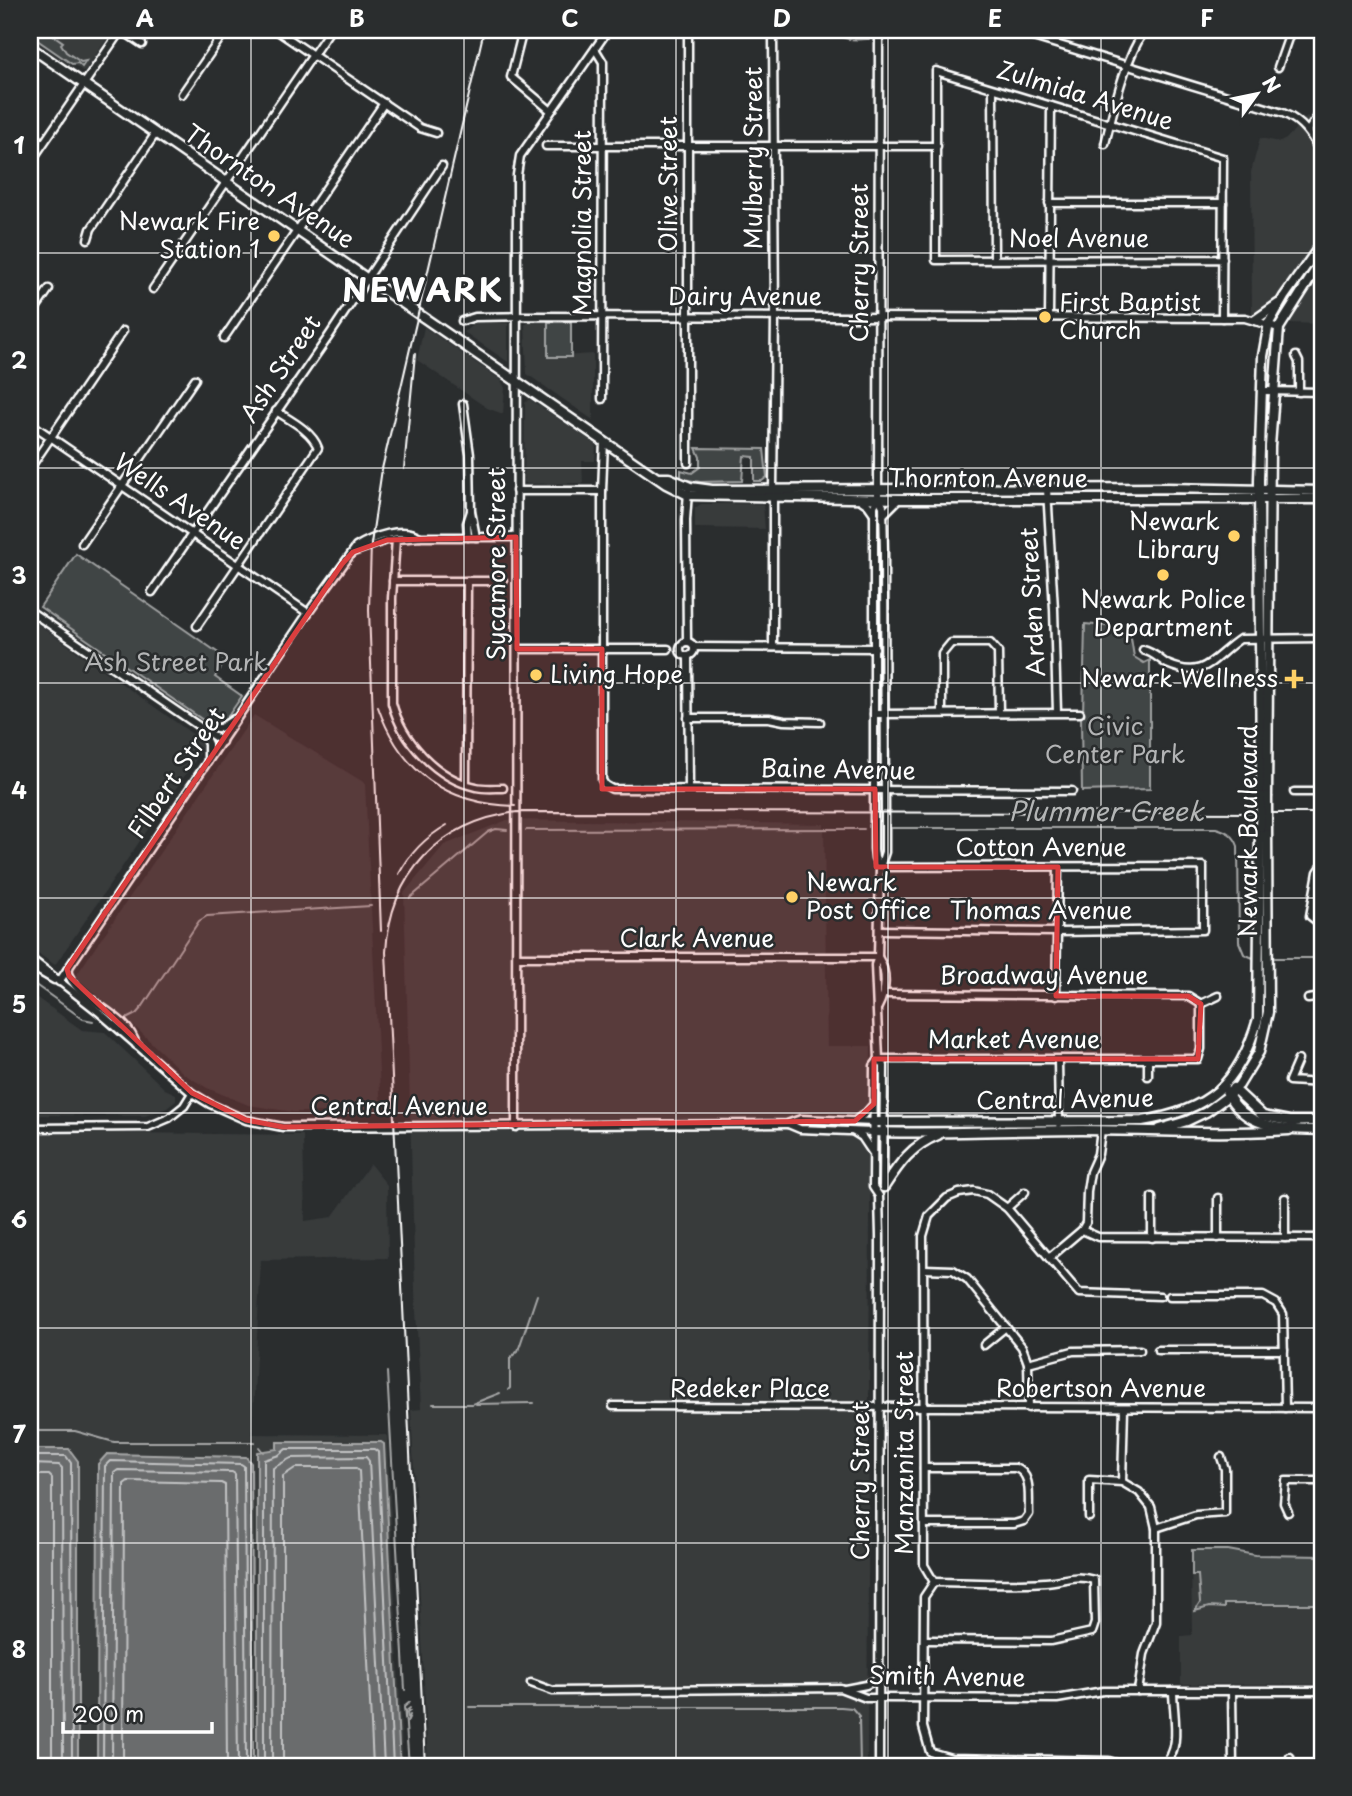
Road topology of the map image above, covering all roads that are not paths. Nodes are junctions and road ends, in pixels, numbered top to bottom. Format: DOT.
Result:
graph roads {
  1 [pos="121,30"];
  2 [pos="226,30"];
  3 [pos="276,30"];
  4 [pos="330,30"];
  5 [pos="523,30"];
  6 [pos="608,30"];
  7 [pos="688,30"];
  8 [pos="879,30"];
  9 [pos="1010,30"];
  10 [pos="1145,30"];
  11 [pos="1292,30"];
  12 [pos="773,37"];
  13 [pos="142,44"];
  14 [pos="30,47"];
  15 [pos="595,49"];
  16 [pos="313,55"];
  17 [pos="1128,64"];
  18 [pos="1278,67"];
  19 [pos="84,83"];
  20 [pos="993,89"];
  21 [pos="182,94"];
  22 [pos="384,103"];
  23 [pos="1051,106"];
  24 [pos="550,110"];
  25 [pos="1322,110"];
  26 [pos="1111,124"];
  27 [pos="1308,131"];
  28 [pos="156,133"];
  29 [pos="436,133"];
  30 [pos="1105,144"];
  31 [pos="546,146"];
  32 [pos="688,146"];
  33 [pos="937,146"];
  34 [pos="602,147"];
  35 [pos="880,147"];
  36 [pos="774,148"];
  37 [pos="1322,155"];
  38 [pos="30,163"];
  39 [pos="442,166"];
  40 [pos="226,181"];
  41 [pos="1049,203"];
  42 [pos="1223,203"];
  43 [pos="297,230"];
  44 [pos="88,239"];
  45 [pos="1322,243"];
  46 [pos="993,258"];
  47 [pos="1049,259"];
  48 [pos="1223,259"];
  49 [pos="1322,260"];
  50 [pos="367,277"];
  51 [pos="49,289"];
  52 [pos="153,289"];
  53 [pos="1281,302"];
  54 [pos="879,316"];
  55 [pos="30,317"];
  56 [pos="516,317"];
  57 [pos="603,317"];
  58 [pos="689,317"];
  59 [pos="775,317"];
  60 [pos="1049,317"];
  61 [pos="1222,318"];
  62 [pos="1255,320"];
  63 [pos="462,321"];
  64 [pos="1269,323"];
  65 [pos="1279,328"];
  66 [pos="123,331"];
  67 [pos="224,338"];
  68 [pos="1296,356"];
  69 [pos="195,379"];
  70 [pos="516,380"];
  71 [pos="1264,391"];
  72 [pos="1322,391"];
  73 [pos="1275,392"];
  74 [pos="1299,392"];
  75 [pos="602,399"];
  76 [pos="463,404"];
  77 [pos="276,411"];
  78 [pos="30,423"];
  79 [pos="51,438"];
  80 [pos="604,440"];
  81 [pos="688,463"];
  82 [pos="30,468"];
  83 [pos="122,486"];
  84 [pos="1259,488"];
  85 [pos="1047,489"];
  86 [pos="1270,489"];
  87 [pos="516,491"];
  88 [pos="602,491"];
  89 [pos="689,491"];
  90 [pos="1322,491"];
  91 [pos="773,493"];
  92 [pos="878,493"];
  93 [pos="857,498"];
  94 [pos="1259,498"];
  95 [pos="899,499"];
  96 [pos="1046,499"];
  97 [pos="1270,499"];
  98 [pos="1322,499"];
  99 [pos="879,515"];
  100 [pos="192,534"];
  101 [pos="419,537"];
  102 [pos="472,537"];
  103 [pos="516,537"];
  104 [pos="396,539"];
  105 [pos="372,541"];
  106 [pos="82,544"];
  107 [pos="238,565"];
  108 [pos="876,571"];
  109 [pos="884,571"];
  110 [pos="393,581"];
  111 [pos="467,581"];
  112 [pos="503,581"];
  113 [pos="152,592"];
  114 [pos="30,611"];
  115 [pos="308,613"];
  116 [pos="197,626"];
  117 [pos="1264,638"];
  118 [pos="1322,638"];
  119 [pos="687,642"];
  120 [pos="695,647"];
  121 [pos="774,647"];
  122 [pos="874,648"];
  123 [pos="517,649"];
  124 [pos="602,649"];
  125 [pos="668,649"];
  126 [pos="884,649"];
  127 [pos="1143,650"];
  128 [pos="688,656"];
  129 [pos="1057,712"];
  130 [pos="874,713"];
  131 [pos="942,713"];
  132 [pos="999,713"];
  133 [pos="1080,713"];
  134 [pos="885,714"];
  135 [pos="239,716"];
  136 [pos="688,718"];
  137 [pos="820,722"];
  138 [pos="200,728"];
  139 [pos="222,742"];
  140 [pos="208,761"];
  141 [pos="466,784"];
  142 [pos="503,788"];
  143 [pos="689,788"];
  144 [pos="875,789"];
  145 [pos="885,791"];
  146 [pos="1072,792"];
  147 [pos="1294,792"];
  148 [pos="1322,792"];
  149 [pos="1264,827"];
  150 [pos="1322,866"];
  151 [pos="880,867"];
  152 [pos="1058,867"];
  153 [pos="1322,923"];
  154 [pos="879,930"];
  155 [pos="1203,930"];
  156 [pos="1057,932"];
  157 [pos="517,957"];
  158 [pos="878,957"];
  159 [pos="30,958"];
  160 [pos="30,966"];
  161 [pos="67,969"];
  162 [pos="59,982"];
  163 [pos="884,994"];
  164 [pos="1056,996"];
  165 [pos="1219,996"];
  166 [pos="1322,997"];
  167 [pos="1308,999"];
  168 [pos="1202,1004"];
  169 [pos="878,1007"];
  170 [pos="137,1046"];
  171 [pos="879,1059"];
  172 [pos="1058,1060"];
  173 [pos="1148,1060"];
  174 [pos="1298,1060"];
  175 [pos="1149,1076"];
  176 [pos="1322,1083"];
  177 [pos="1223,1085"];
  178 [pos="1232,1092"];
  179 [pos="192,1093"];
  180 [pos="874,1104"];
  181 [pos="855,1121"];
  182 [pos="1322,1121"];
  183 [pos="873,1122"];
  184 [pos="884,1122"];
  185 [pos="787,1124"];
  186 [pos="1059,1125"];
  187 [pos="1101,1126"];
  188 [pos="516,1127"];
  189 [pos="30,1128"];
  190 [pos="1289,1129"];
  191 [pos="1322,1130"];
  192 [pos="853,1131"];
  193 [pos="1140,1131"];
  194 [pos="873,1132"];
  195 [pos="883,1132"];
  196 [pos="943,1133"];
  197 [pos="873,1153"];
  198 [pos="884,1187"];
  199 [pos="1025,1192"];
  200 [pos="879,1196"];
  201 [pos="1152,1197"];
  202 [pos="1219,1198"];
  203 [pos="1285,1198"];
  204 [pos="1007,1208"];
  205 [pos="1082,1230"];
  206 [pos="1152,1238"];
  207 [pos="1218,1238"];
  208 [pos="1285,1238"];
  209 [pos="1322,1238"];
  210 [pos="1049,1258"];
  211 [pos="924,1269"];
  212 [pos="1160,1296"];
  213 [pos="1170,1296"];
  214 [pos="1006,1327"];
  215 [pos="984,1345"];
  216 [pos="1140,1350"];
  217 [pos="1158,1350"];
  218 [pos="1284,1350"];
  219 [pos="1028,1363"];
  220 [pos="616,1406"];
  221 [pos="880,1408"];
  222 [pos="924,1408"];
  223 [pos="1029,1408"];
  224 [pos="1124,1408"];
  225 [pos="1285,1408"];
  226 [pos="1322,1408"];
  227 [pos="1221,1457"];
  228 [pos="924,1468"];
  229 [pos="1322,1480"];
  230 [pos="1122,1482"];
  231 [pos="1287,1512"];
  232 [pos="1089,1517"];
  233 [pos="924,1524"];
  234 [pos="1156,1528"];
  235 [pos="934,1582"];
  236 [pos="925,1640"];
  237 [pos="880,1678"];
  238 [pos="531,1683"];
  239 [pos="845,1689"];
  240 [pos="1138,1691"];
  241 [pos="1173,1691"];
  242 [pos="1232,1691"];
  243 [pos="1322,1691"];
  244 [pos="880,1698"];
  245 [pos="924,1699"];
  246 [pos="1290,1757"];
  247 [pos="879,1766"];
  248 [pos="1126,1766"];
  249 [pos="1161,1766"];
  250 [pos="1233,1766"];
  251 [pos="1290,1766"];
  1 -- 13 [label="street"];
  1 -- 19 [label="street"];
  2 -- 21 [label="street"];
  3 -- 16 [label="street"];
  4 -- 16 [label="street"];
  5 -- 24 [label="street"];
  6 -- 15 [label="street, Sycamore Street"];
  7 -- 32 [label="street, Olive Street"];
  8 -- 35 [label="street, Cherry Street"];
  9 -- 17 [label="street"];
  10 -- 17 [label="street"];
  11 -- 18 [label="street"];
  12 -- 36 [label="street, Mulberry Street"];
  14 -- 19 [label="main road, Thornton Avenue"];
  15 -- 24 [label="street, Sycamore Street"];
  15 -- 34 [label="street, Magnolia Street"];
  16 -- 22 [label="street"];
  16 -- 40 [label="street"];
  17 -- 26 [label="street"];
  17 -- 27 [label="street"];
  19 -- 28 [label="main road, Thornton Avenue"];
  19 -- 38 [label="street"];
  20 -- 23 [label="street, Zulmida Avenue"];
  20 -- 33 [label="street, Zulmida Avenue"];
  20 -- 46 [label="street"];
  22 -- 29 [label="street"];
  22 -- 43 [label="street"];
  23 -- 26 [label="street, Zulmida Avenue"];
  23 -- 41 [label="street"];
  24 -- 56 [label="street, Sycamore Street"];
  25 -- 27 [label="street"];
  26 -- 30 [label="street"];
  26 -- 42 [label="street, Zulmida Avenue"];
  27 -- 37 [label="street"];
  28 -- 40 [label="main road, Thornton Avenue"];
  28 -- 44 [label="street"];
  31 -- 34 [label="street"];
  32 -- 34 [label="street"];
  32 -- 36 [label="street"];
  32 -- 58 [label="street, Olive Street"];
  33 -- 35 [label="street"];
  33 -- 46 [label="street, Noel Avenue"];
  34 -- 57 [label="street, Magnolia Street"];
  35 -- 36 [label="street"];
  35 -- 54 [label="street, Cherry Street"];
  36 -- 59 [label="street, Mulberry Street"];
  39 -- 50 [label="street, Ash Street"];
  40 -- 43 [label="main road, Thornton Avenue"];
  40 -- 52 [label="street"];
  41 -- 42 [label="street"];
  41 -- 47 [label="street"];
  42 -- 48 [label="street"];
  43 -- 50 [label="main road, Thornton Avenue"];
  43 -- 67 [label="street"];
  45 -- 53 [label="main road, Newark Boulevard"];
  46 -- 47 [label="street, Noel Avenue"];
  47 -- 48 [label="street, Noel Avenue"];
  47 -- 60 [label="street"];
  48 -- 61 [label="street"];
  49 -- 65 [label="main road, Newark Boulevard"];
  50 -- 70 [label="main road, Thornton Avenue"];
  50 -- 77 [label="street, Ash Street"];
  51 -- 55 [label="street"];
  53 -- 62 [label="main road"];
  53 -- 64 [label="main road, Newark Boulevard"];
  54 -- 59 [label="street, Dairy Avenue"];
  54 -- 60 [label="street, Dairy Avenue"];
  54 -- 92 [label="street, Cherry Street"];
  56 -- 57 [label="street, Dairy Avenue"];
  56 -- 63 [label="street, Dairy Avenue"];
  56 -- 70 [label="street, Sycamore Street"];
  57 -- 58 [label="street, Dairy Avenue"];
  57 -- 75 [label="street, Magnolia Street"];
  58 -- 59 [label="street, Dairy Avenue"];
  58 -- 81 [label="street, Olive Street"];
  59 -- 91 [label="street, Mulberry Street"];
  60 -- 61 [label="street, Dairy Avenue"];
  61 -- 62 [label="street, Dairy Avenue"];
  62 -- 64 [label="street, Dairy Avenue"];
  64 -- 65 [label="street, Dairy Avenue"];
  64 -- 71 [label="main road, Newark Boulevard"];
  65 -- 73 [label="main road, Newark Boulevard"];
  66 -- 79 [label="street"];
  68 -- 74 [label="street"];
  69 -- 83 [label="street"];
  70 -- 80 [label="main road, Thornton Avenue"];
  70 -- 87 [label="street, Sycamore Street"];
  71 -- 73 [label="street"];
  71 -- 84 [label="main road, Newark Boulevard"];
  72 -- 74 [label="street"];
  73 -- 74 [label="street"];
  73 -- 86 [label="main road, Newark Boulevard"];
  76 -- 102 [label="street"];
  77 -- 100 [label="street, Ash Street"];
  77 -- 107 [label="street"];
  78 -- 79 [label="street, Wells Avenue"];
  79 -- 82 [label="street"];
  79 -- 83 [label="street, Wells Avenue"];
  80 -- 88 [label="street"];
  80 -- 89 [label="main road, Thornton Avenue"];
  83 -- 100 [label="street, Wells Avenue"];
  83 -- 106 [label="street"];
  84 -- 85 [label="main road, Thornton Avenue"];
  84 -- 86 [label="main road, Thornton Avenue"];
  84 -- 94 [label="main road, Newark Boulevard"];
  85 -- 92 [label="main road, Thornton Avenue"];
  85 -- 96 [label="street, Arden Street"];
  86 -- 90 [label="main road, Thornton Avenue"];
  86 -- 97 [label="main road, Newark Boulevard"];
  87 -- 88 [label="street"];
  87 -- 103 [label="street, Sycamore Street"];
  88 -- 124 [label="street"];
  89 -- 91 [label="main road, Thornton Avenue"];
  89 -- 119 [label="street"];
  91 -- 92 [label="main road, Thornton Avenue"];
  91 -- 93 [label="main road, Thornton Avenue"];
  91 -- 121 [label="street, Mulberry Street"];
  92 -- 93 [label="main road, Thornton Avenue"];
  92 -- 95 [label="main road, Thornton Avenue"];
  92 -- 99 [label="street, Cherry Street"];
  93 -- 99 [label="street"];
  94 -- 96 [label="main road, Thornton Avenue"];
  94 -- 97 [label="main road, Thornton Avenue"];
  94 -- 117 [label="main road, Newark Boulevard"];
  95 -- 96 [label="main road, Thornton Avenue"];
  95 -- 99 [label="street"];
  96 -- 129 [label="street, Arden Street"];
  97 -- 98 [label="main road, Thornton Avenue"];
  97 -- 117 [label="main road, Newark Boulevard"];
  99 -- 108 [label="street, Cherry Street"];
  99 -- 109 [label="street, Cherry Street"];
  100 -- 107 [label="street, Wells Avenue"];
  100 -- 113 [label="street, Ash Street"];
  101 -- 102 [label="street"];
  101 -- 104 [label="street"];
  101 -- 105 [label="street"];
  102 -- 103 [label="street"];
  103 -- 123 [label="street, Sycamore Street"];
  104 -- 105 [label="street"];
  104 -- 110 [label="street"];
  105 -- 115 [label="street, Filbert Street"];
  107 -- 115 [label="street, Wells Avenue"];
  107 -- 116 [label="street"];
  108 -- 109 [label="street"];
  108 -- 122 [label="street, Cherry Street"];
  109 -- 126 [label="street, Cherry Street"];
  110 -- 111 [label="street"];
  110 -- 141 [label="street"];
  111 -- 112 [label="street"];
  111 -- 141 [label="street"];
  114 -- 138 [label="street"];
  115 -- 135 [label="street, Filbert Street"];
  117 -- 118 [label="street"];
  117 -- 127 [label="street"];
  117 -- 149 [label="main road, Newark Boulevard, bridge"];
  119 -- 120 [label="street"];
  119 -- 128 [label="street"];
  120 -- 121 [label="street"];
  120 -- 128 [label="street"];
  121 -- 122 [label="street"];
  122 -- 126 [label="street"];
  122 -- 130 [label="street, Cherry Street"];
  123 -- 124 [label="street"];
  123 -- 157 [label="street, Sycamore Street"];
  124 -- 125 [label="street"];
  124 -- 143 [label="street, Baine Avenue"];
  126 -- 134 [label="street, Cherry Street"];
  128 -- 136 [label="street"];
  129 -- 132 [label="street"];
  129 -- 133 [label="street"];
  130 -- 134 [label="street"];
  130 -- 144 [label="street, Cherry Street"];
  131 -- 132 [label="street"];
  131 -- 132 [label="street"];
  131 -- 134 [label="street"];
  134 -- 145 [label="street, Cherry Street"];
  135 -- 138 [label="street"];
  135 -- 139 [label="street, Filbert Street"];
  136 -- 137 [label="street"];
  136 -- 143 [label="street"];
  138 -- 139 [label="street"];
  138 -- 140 [label="street"];
  139 -- 140 [label="street, Filbert Street"];
  140 -- 161 [label="street, Filbert Street"];
  141 -- 142 [label="street"];
  143 -- 144 [label="street, Baine Avenue"];
  144 -- 145 [label="street, Baine Avenue"];
  144 -- 151 [label="street, Cherry Street"];
  145 -- 146 [label="street, Baine Avenue"];
  145 -- 151 [label="street, Cherry Street"];
  147 -- 148 [label="street"];
  149 -- 177 [label="main road, Newark Boulevard"];
  149 -- 178 [label="main road, Newark Boulevard"];
  150 -- 153 [label="street"];
  151 -- 152 [label="street, Cotton Avenue"];
  151 -- 154 [label="street, Cherry Street"];
  152 -- 155 [label="street, Cotton Avenue"];
  152 -- 156 [label="street"];
  154 -- 156 [label="street, Thomas Avenue"];
  154 -- 158 [label="street, Cherry Street"];
  155 -- 156 [label="street, Thomas Avenue"];
  156 -- 164 [label="street"];
  157 -- 158 [label="street, Clark Avenue"];
  157 -- 188 [label="street, Sycamore Street"];
  158 -- 163 [label="street, Cherry Street"];
  158 -- 169 [label="street, Cherry Street"];
  159 -- 162 [label="street, Central Avenue"];
  160 -- 162 [label="street, Central Avenue"];
  161 -- 162 [label="street, Filbert Street"];
  161 -- 170 [label="street"];
  162 -- 170 [label="street, Central Avenue"];
  163 -- 164 [label="street, Broadway Avenue"];
  163 -- 169 [label="street, Cherry Street"];
  164 -- 168 [label="street, Broadway Avenue"];
  165 -- 168 [label="street"];
  166 -- 167 [label="street"];
  168 -- 173 [label="street, Market Avenue"];
  169 -- 171 [label="street, Cherry Street"];
  170 -- 179 [label="street, Central Avenue"];
  171 -- 172 [label="street, Market Avenue"];
  171 -- 180 [label="street, Cherry Street"];
  171 -- 184 [label="street, Cherry Street"];
  172 -- 173 [label="street, Market Avenue"];
  172 -- 186 [label="street"];
  173 -- 175 [label="street"];
  174 -- 176 [label="street"];
  177 -- 178 [label="main road"];
  177 -- 187 [label="main road, Central Avenue"];
  178 -- 182 [label="main road"];
  178 -- 190 [label="main road"];
  178 -- 193 [label="main road, Newark Boulevard"];
  179 -- 188 [label="street, Central Avenue"];
  179 -- 189 [label="street"];
  180 -- 181 [label="street"];
  180 -- 183 [label="street, Cherry Street"];
  181 -- 183 [label="street, Central Avenue"];
  181 -- 185 [label="street, Central Avenue"];
  183 -- 184 [label="main road, Central Avenue"];
  183 -- 194 [label="street, Cherry Street"];
  184 -- 186 [label="main road, Central Avenue"];
  184 -- 195 [label="street, Cherry Street"];
  185 -- 188 [label="street, Central Avenue"];
  185 -- 192 [label="street, Central Avenue"];
  186 -- 187 [label="main road, Central Avenue"];
  186 -- 196 [label="main road, Central Avenue"];
  187 -- 193 [label="main road, Central Avenue"];
  187 -- 205 [label="street"];
  190 -- 191 [label="main road"];
  190 -- 193 [label="main road"];
  192 -- 194 [label="street, Central Avenue"];
  192 -- 197 [label="street"];
  194 -- 195 [label="main road, Central Avenue"];
  194 -- 197 [label="street, Cherry Street"];
  195 -- 196 [label="main road, Central Avenue"];
  195 -- 198 [label="street, Cherry Street"];
  196 -- 198 [label="main road"];
  197 -- 200 [label="street, Cherry Street"];
  198 -- 200 [label="street, Cherry Street"];
  199 -- 204 [label="street"];
  200 -- 221 [label="street, Cherry Street"];
  201 -- 206 [label="street"];
  202 -- 207 [label="street"];
  203 -- 208 [label="street"];
  204 -- 210 [label="street"];
  204 -- 211 [label="street, Manzanita Street"];
  205 -- 206 [label="street"];
  205 -- 210 [label="street"];
  206 -- 207 [label="street"];
  207 -- 208 [label="street"];
  208 -- 209 [label="street"];
  210 -- 212 [label="street"];
  211 -- 214 [label="street"];
  211 -- 222 [label="street, Manzanita Street"];
  213 -- 218 [label="street"];
  214 -- 215 [label="street"];
  214 -- 219 [label="street"];
  216 -- 219 [label="street"];
  217 -- 218 [label="street"];
  218 -- 225 [label="street"];
  219 -- 223 [label="street"];
  220 -- 221 [label="street, Redeker Place"];
  221 -- 222 [label="street, Robertson Avenue"];
  221 -- 237 [label="street, Cherry Street"];
  222 -- 223 [label="street, Robertson Avenue"];
  222 -- 228 [label="street, Manzanita Street"];
  223 -- 224 [label="street, Robertson Avenue"];
  224 -- 225 [label="street, Robertson Avenue"];
  224 -- 230 [label="street"];
  225 -- 226 [label="street, Robertson Avenue"];
  227 -- 234 [label="street"];
  228 -- 233 [label="street, Manzanita Street"];
  228 -- 233 [label="street"];
  229 -- 231 [label="street"];
  230 -- 232 [label="street"];
  230 -- 234 [label="street"];
  233 -- 235 [label="street, Manzanita Street"];
  234 -- 240 [label="street"];
  235 -- 236 [label="street, Manzanita Street"];
  235 -- 236 [label="street"];
  236 -- 245 [label="street, Manzanita Street"];
  237 -- 239 [label="street"];
  237 -- 244 [label="street, Cherry Street"];
  238 -- 239 [label="street, Smith Avenue"];
  239 -- 244 [label="street, Smith Avenue"];
  240 -- 241 [label="street, Smith Avenue"];
  240 -- 245 [label="street, Smith Avenue"];
  241 -- 242 [label="street, Smith Avenue"];
  241 -- 249 [label="street"];
  242 -- 243 [label="street, Smith Avenue"];
  242 -- 250 [label="street"];
  244 -- 245 [label="street, Smith Avenue"];
  244 -- 247 [label="street, Cherry Street"];
  245 -- 248 [label="street, Manzanita Street"];
  246 -- 251 [label="street"];
}
